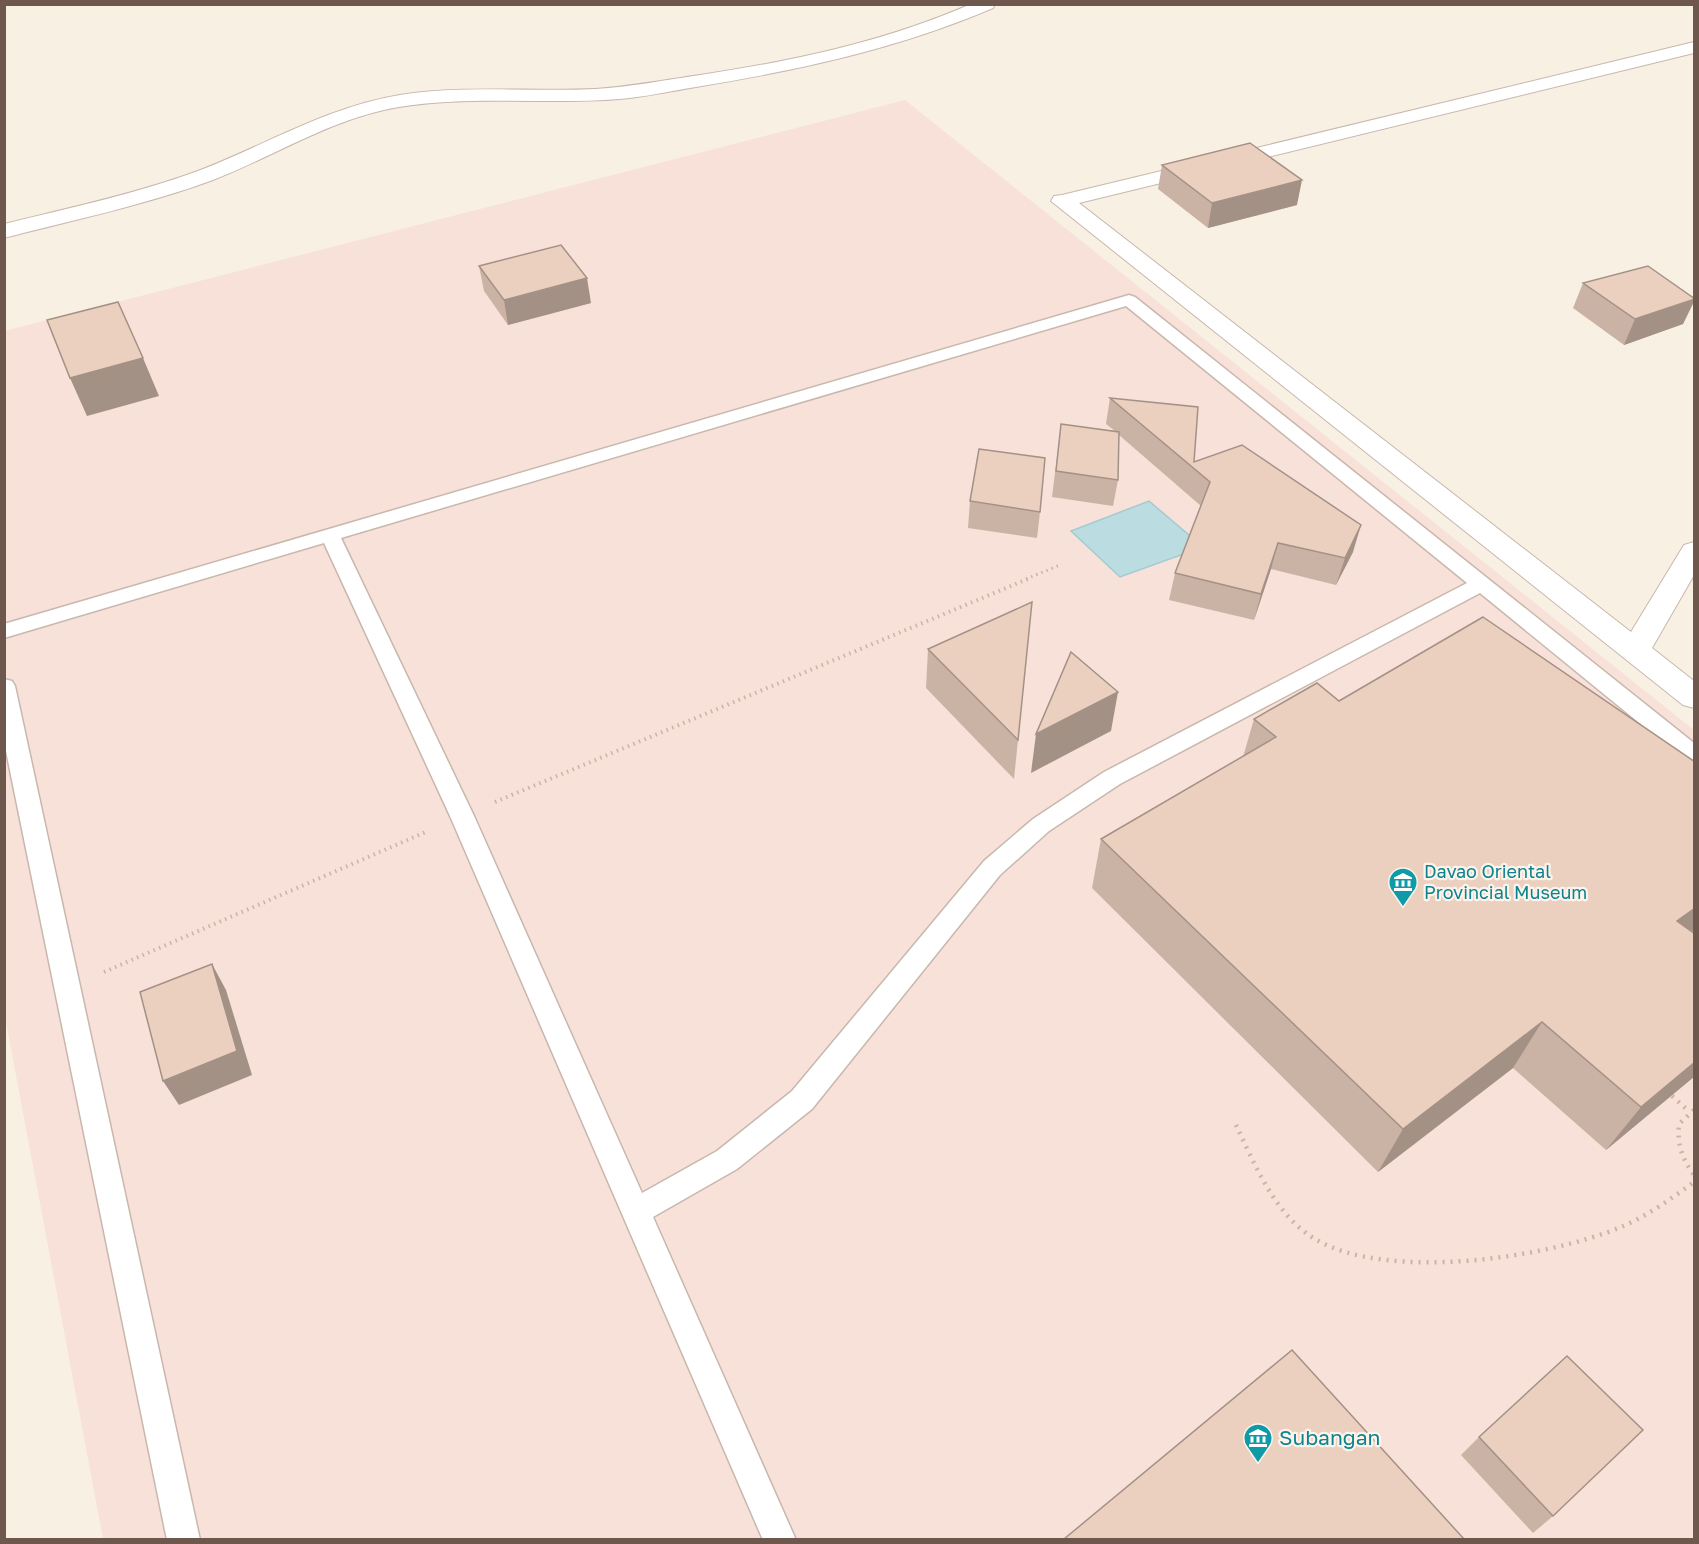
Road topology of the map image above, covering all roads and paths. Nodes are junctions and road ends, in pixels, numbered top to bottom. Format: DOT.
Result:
graph roads {
  1 [pos="987,4"];
  2 [pos="1695,48"];
  3 [pos="4,231"];
  4 [pos="330,535"];
  5 [pos="1695,551"];
  6 [pos="1060,565"];
  7 [pos="1481,584"];
  8 [pos="4,631"];
  9 [pos="1635,650"];
  10 [pos="4,686"];
  11 [pos="1695,697"];
  12 [pos="1695,755"];
  13 [pos="462,816"];
  14 [pos="68,988"];
  15 [pos="1672,1096"];
  16 [pos="1692,1111"];
  17 [pos="1236,1125"];
  18 [pos="1695,1175"];
  19 [pos="1695,1182"];
  20 [pos="635,1212"];
  21 [pos="184,1539"];
  22 [pos="780,1539"];
  1 -- 3 [label="street"];
  2 -- 9 [label="street"];
  4 -- 7 [label="lane"];
  4 -- 8 [label="lane"];
  4 -- 13 [label="lane"];
  5 -- 9 [label="street"];
  6 -- 13 [label="path"];
  7 -- 12 [label="lane"];
  7 -- 20 [label="lane"];
  9 -- 11 [label="street"];
  10 -- 14 [label="lane"];
  13 -- 14 [label="path"];
  13 -- 20 [label="lane"];
  14 -- 21 [label="lane"];
  15 -- 16 [label="path"];
  16 -- 18 [label="path"];
  17 -- 19 [label="path"];
  20 -- 22 [label="lane"];
}
